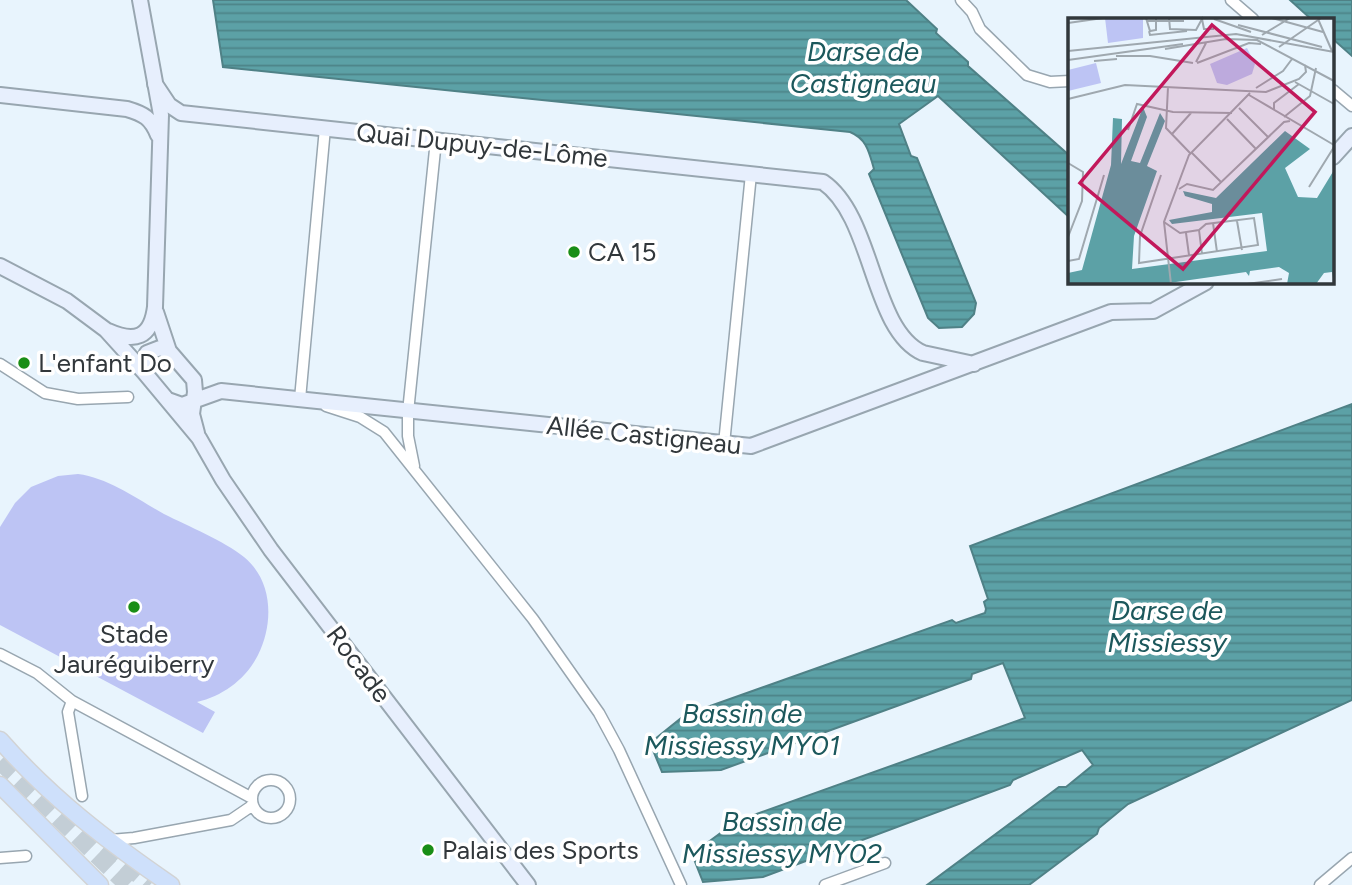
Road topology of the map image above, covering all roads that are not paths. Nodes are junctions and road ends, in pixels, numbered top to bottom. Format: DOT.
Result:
graph roads {
  1 [pos="140,0"];
  2 [pos="961,0"];
  3 [pos="1231,0"];
  4 [pos="1252,18"];
  5 [pos="1068,81"];
  6 [pos="155,84"];
  7 [pos="1334,91"];
  8 [pos="0,95"];
  9 [pos="1352,106"];
  10 [pos="127,109"];
  11 [pos="160,111"];
  12 [pos="181,113"];
  13 [pos="325,128"];
  14 [pos="1352,136"];
  15 [pos="160,139"];
  16 [pos="436,140"];
  17 [pos="1334,156"];
  18 [pos="751,174"];
  19 [pos="0,266"];
  20 [pos="1192,286"];
  21 [pos="155,307"];
  22 [pos="106,330"];
  23 [pos="169,351"];
  24 [pos="0,363"];
  25 [pos="974,364"];
  26 [pos="144,372"];
  27 [pos="188,372"];
  28 [pos="221,391"];
  29 [pos="128,397"];
  30 [pos="300,398"];
  31 [pos="168,400"];
  32 [pos="193,401"];
  33 [pos="408,410"];
  34 [pos="199,438"];
  35 [pos="724,444"];
  36 [pos="415,470"];
  37 [pos="0,654"];
  38 [pos="72,701"];
  39 [pos="0,740"];
  40 [pos="0,785"];
  41 [pos="82,796"];
  42 [pos="105,840"];
  43 [pos="26,856"];
  44 [pos="0,858"];
  45 [pos="1352,859"];
  46 [pos="886,863"];
  47 [pos="100,885"];
  48 [pos="171,885"];
  49 [pos="528,885"];
  50 [pos="681,885"];
  51 [pos="825,885"];
  52 [pos="1320,885"];
  1 -- 6 [label="street"];
  2 -- 5 [label="street"];
  3 -- 4 [label="street"];
  6 -- 10 [label="street"];
  6 -- 11 [label="street"];
  6 -- 12 [label="street"];
  7 -- 9 [label="street"];
  8 -- 10 [label="street, Quai Dupuy-de-Lôme"];
  10 -- 11 [label="street, Quai Dupuy-de-Lôme"];
  10 -- 15 [label="street"];
  11 -- 12 [label="street, Quai Dupuy-de-Lôme"];
  11 -- 15 [label="street"];
  12 -- 13 [label="street, Quai Dupuy-de-Lôme"];
  13 -- 16 [label="street, Quai Dupuy-de-Lôme"];
  13 -- 30 [label="street"];
  14 -- 17 [label="street"];
  15 -- 21 [label="street"];
  16 -- 18 [label="street, Quai Dupuy-de-Lôme"];
  16 -- 33 [label="street"];
  18 -- 25 [label="street, Quai Dupuy-de-Lôme"];
  18 -- 35 [label="street"];
  19 -- 22 [label="street"];
  20 -- 25 [label="street, Allée Castigneau"];
  21 -- 22 [label="street"];
  21 -- 23 [label="street"];
  22 -- 26 [label="street"];
  23 -- 26 [label="street"];
  23 -- 27 [label="street"];
  24 -- 29 [label="street"];
  25 -- 35 [label="street, Allée Castigneau"];
  26 -- 31 [label="street"];
  27 -- 28 [label="street"];
  27 -- 32 [label="street"];
  28 -- 30 [label="street, Allée Castigneau"];
  28 -- 32 [label="street"];
  30 -- 33 [label="street, Allée Castigneau"];
  30 -- 36 [label="street"];
  31 -- 32 [label="street"];
  31 -- 34 [label="street"];
  32 -- 34 [label="street"];
  33 -- 35 [label="street, Allée Castigneau"];
  33 -- 36 [label="street"];
  34 -- 49 [label="street, Rocade"];
  36 -- 50 [label="street"];
  37 -- 38 [label="street"];
  38 -- 41 [label="street"];
  38 -- 42 [label="street"];
  39 -- 42 [label="main road"];
  40 -- 47 [label="main road"];
  42 -- 48 [label="main road"];
  43 -- 44 [label="street"];
  45 -- 52 [label="street"];
  46 -- 51 [label="street"];
}
